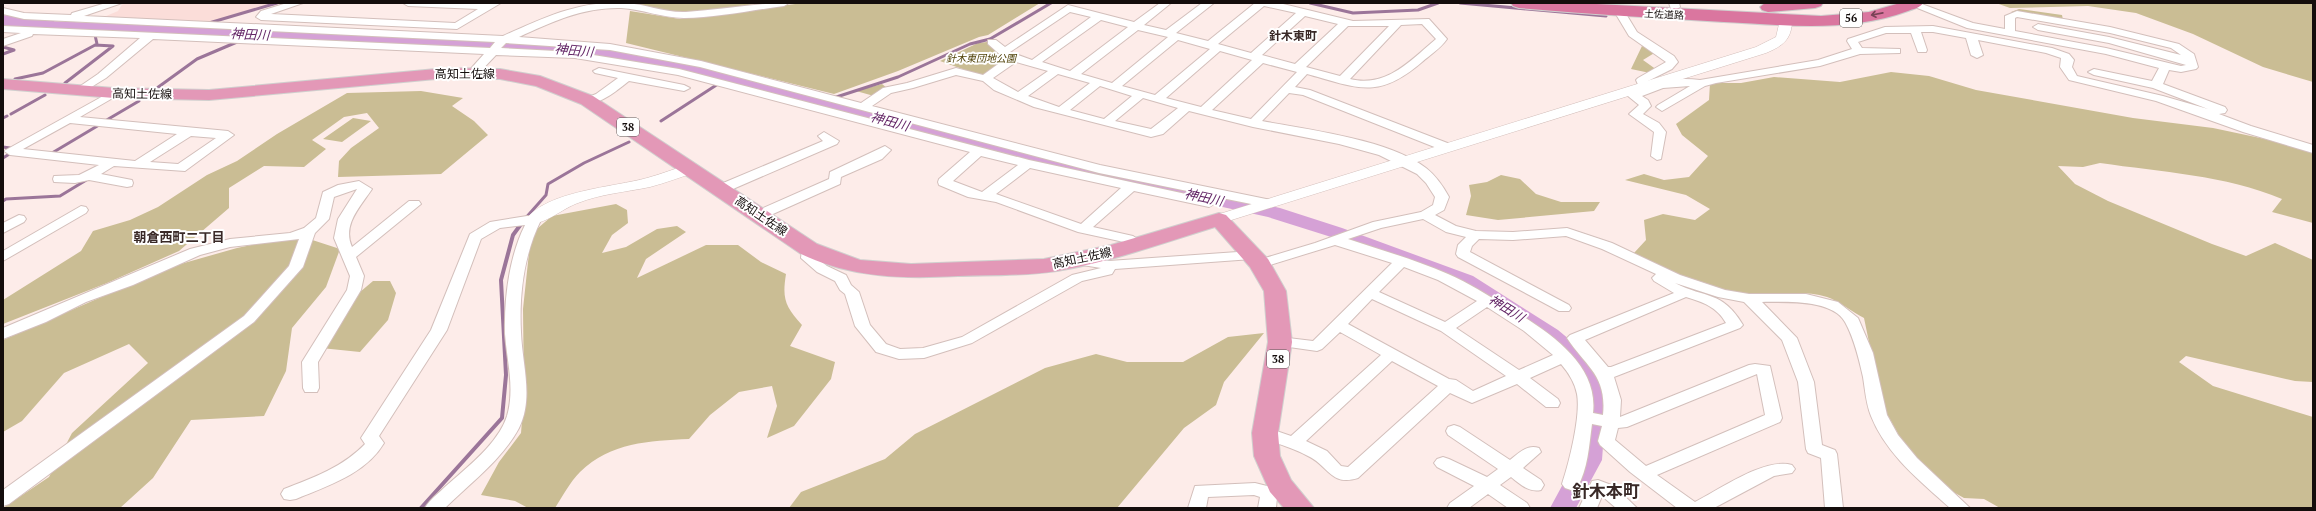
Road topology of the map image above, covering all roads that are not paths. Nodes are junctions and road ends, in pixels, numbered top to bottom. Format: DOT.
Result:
graph roads {
  1 [pos="117,3"];
  2 [pos="298,3"];
  3 [pos="408,3"];
  4 [pos="784,3"];
  5 [pos="1166,3"];
  6 [pos="1209,3"];
  7 [pos="1261,3"];
  8 [pos="1266,3"];
  9 [pos="1519,3"];
  10 [pos="1912,3"];
  11 [pos="613,4"];
  12 [pos="1810,4"];
  13 [pos="493,5"];
  14 [pos="578,5"];
  15 [pos="1674,5"];
  16 [pos="1612,7"];
  17 [pos="1739,8"];
  18 [pos="3,11"];
  19 [pos="1303,12"];
  20 [pos="1099,16"];
  21 [pos="64,19"];
  22 [pos="1786,20"];
  23 [pos="1346,22"];
  24 [pos="1395,22"];
  25 [pos="1135,26"];
  26 [pos="2010,28"];
  27 [pos="3,29"];
  28 [pos="1915,30"];
  29 [pos="39,31"];
  30 [pos="1172,35"];
  31 [pos="150,36"];
  32 [pos="1971,36"];
  33 [pos="502,40"];
  34 [pos="3,42"];
  35 [pos="992,42"];
  36 [pos="1214,46"];
  37 [pos="491,50"];
  38 [pos="1922,50"];
  39 [pos="1002,51"];
  40 [pos="1859,52"];
  41 [pos="1896,52"];
  42 [pos="1977,55"];
  43 [pos="1257,57"];
  44 [pos="1014,58"];
  45 [pos="1034,63"];
  46 [pos="2166,66"];
  47 [pos="1302,69"];
  48 [pos="1057,70"];
  49 [pos="599,71"];
  50 [pos="2094,72"];
  51 [pos="473,73"];
  52 [pos="1073,74"];
  53 [pos="627,77"];
  54 [pos="986,78"];
  55 [pos="1343,80"];
  56 [pos="1099,82"];
  57 [pos="3,84"];
  58 [pos="1701,84"];
  59 [pos="2156,85"];
  60 [pos="1115,86"];
  61 [pos="684,88"];
  62 [pos="1287,89"];
  63 [pos="1635,90"];
  64 [pos="80,91"];
  65 [pos="114,93"];
  66 [pos="1141,94"];
  67 [pos="1019,97"];
  68 [pos="1158,98"];
  69 [pos="587,100"];
  70 [pos="862,107"];
  71 [pos="1186,107"];
  72 [pos="1662,107"];
  73 [pos="1062,110"];
  74 [pos="1204,111"];
  75 [pos="2206,113"];
  76 [pos="69,119"];
  77 [pos="1253,122"];
  78 [pos="1106,123"];
  79 [pos="189,132"];
  80 [pos="824,136"];
  81 [pos="1446,147"];
  82 [pos="2313,149"];
  83 [pos="884,150"];
  84 [pos="979,151"];
  85 [pos="7,153"];
  86 [pos="1657,156"];
  87 [pos="1403,160"];
  88 [pos="112,162"];
  89 [pos="1028,164"];
  90 [pos="137,165"];
  91 [pos="691,169"];
  92 [pos="89,176"];
  93 [pos="59,179"];
  94 [pos="127,183"];
  95 [pos="1128,187"];
  96 [pos="720,189"];
  97 [pos="985,196"];
  98 [pos="414,204"];
  99 [pos="1263,204"];
  100 [pos="81,210"];
  101 [pos="1214,211"];
  102 [pos="759,215"];
  103 [pos="1425,215"];
  104 [pos="19,219"];
  105 [pos="534,220"];
  106 [pos="3,229"];
  107 [pos="1084,229"];
  108 [pos="309,231"];
  109 [pos="1476,235"];
  110 [pos="1342,237"];
  111 [pos="3,244"];
  112 [pos="1138,244"];
  113 [pos="19,247"];
  114 [pos="809,249"];
  115 [pos="3,257"];
  116 [pos="348,257"];
  117 [pos="1075,260"];
  118 [pos="1256,260"];
  119 [pos="1401,262"];
  120 [pos="1109,265"];
  121 [pos="1646,265"];
  122 [pos="1683,292"];
  123 [pos="1370,293"];
  124 [pos="1749,298"];
  125 [pos="1486,301"];
  126 [pos="1564,308"];
  127 [pos="1338,325"];
  128 [pos="1446,328"];
  129 [pos="3,334"];
  130 [pos="1280,342"];
  131 [pos="1391,354"];
  132 [pos="1566,358"];
  133 [pos="1604,372"];
  134 [pos="1518,377"];
  135 [pos="1450,384"];
  136 [pos="311,388"];
  137 [pos="1552,403"];
  138 [pos="1597,419"];
  139 [pos="1454,430"];
  140 [pos="1265,433"];
  141 [pos="1294,443"];
  142 [pos="1533,452"];
  143 [pos="1443,463"];
  144 [pos="1510,468"];
  145 [pos="1786,469"];
  146 [pos="1644,474"];
  147 [pos="1570,484"];
  148 [pos="1488,485"];
  149 [pos="1535,485"];
  150 [pos="290,494"];
  151 [pos="1272,496"];
  152 [pos="3,499"];
  153 [pos="434,508"];
  154 [pos="1197,508"];
  155 [pos="1300,508"];
  156 [pos="1456,508"];
  157 [pos="1521,508"];
  158 [pos="1588,508"];
  159 [pos="1628,508"];
  160 [pos="1690,508"];
  161 [pos="1699,508"];
  162 [pos="1834,508"];
  163 [pos="1961,508"];
  1 -- 21 [label="street"];
  2 -- 13 [label="street"];
  3 -- 13 [label="street"];
  4 -- 11 [label="street"];
  5 -- 25 [label="street"];
  6 -- 30 [label="street"];
  7 -- 36 [label="street"];
  8 -- 19 [label="street"];
  9 -- 16 [label="highway, 土佐道路 / 56"];
  10 -- 22 [label="highway, 56, one-way"];
  10 -- 26 [label="street"];
  11 -- 14 [label="street"];
  12 -- 17 [label="highway, 土佐道路 / 56"];
  12 -- 22 [label="highway"];
  14 -- 33 [label="street"];
  15 -- 16 [label="highway, 土佐道路 / 56"];
  15 -- 17 [label="highway, 土佐道路 / 56"];
  16 -- 22 [label="highway, 土佐道路 / 56"];
  16 -- 63 [label="street"];
  17 -- 22 [label="highway"];
  18 -- 21 [label="street"];
  19 -- 23 [label="street"];
  19 -- 43 [label="street"];
  20 -- 25 [label="street"];
  20 -- 39 [label="street"];
  20 -- 45 [label="street"];
  21 -- 29 [label="street"];
  21 -- 33 [label="street"];
  22 -- 63 [label="street"];
  23 -- 24 [label="street"];
  23 -- 47 [label="street"];
  24 -- 55 [label="street"];
  24 -- 55 [label="street"];
  25 -- 30 [label="street"];
  25 -- 52 [label="street"];
  26 -- 46 [label="street"];
  26 -- 46 [label="street"];
  27 -- 29 [label="street"];
  28 -- 32 [label="street"];
  28 -- 38 [label="street"];
  28 -- 40 [label="street"];
  29 -- 31 [label="street"];
  29 -- 34 [label="street"];
  30 -- 36 [label="street"];
  30 -- 60 [label="street"];
  31 -- 37 [label="street"];
  31 -- 64 [label="street"];
  32 -- 42 [label="street"];
  32 -- 75 [label="street"];
  33 -- 37 [label="street"];
  33 -- 70 [label="street"];
  35 -- 39 [label="street"];
  36 -- 43 [label="street"];
  36 -- 68 [label="street"];
  37 -- 51 [label="street"];
  37 -- 84 [label="street"];
  39 -- 44 [label="street"];
  40 -- 41 [label="street"];
  40 -- 58 [label="street"];
  43 -- 47 [label="street"];
  43 -- 74 [label="street"];
  44 -- 45 [label="street"];
  44 -- 54 [label="street"];
  45 -- 48 [label="street"];
  46 -- 59 [label="street"];
  47 -- 55 [label="street"];
  47 -- 62 [label="street"];
  48 -- 52 [label="street"];
  48 -- 67 [label="street"];
  49 -- 53 [label="street"];
  50 -- 59 [label="street"];
  51 -- 65 [label="main road, 高知土佐線 / 38"];
  51 -- 69 [label="main road, 高知土佐線 / 38"];
  52 -- 56 [label="street"];
  53 -- 61 [label="street"];
  53 -- 69 [label="street"];
  54 -- 67 [label="street"];
  54 -- 70 [label="street"];
  56 -- 60 [label="street"];
  56 -- 73 [label="street"];
  57 -- 64 [label="main road, 高知土佐線 / 38"];
  58 -- 63 [label="street"];
  58 -- 72 [label="street"];
  59 -- 75 [label="street"];
  60 -- 66 [label="street"];
  62 -- 77 [label="street"];
  62 -- 81 [label="street"];
  63 -- 81 [label="street"];
  63 -- 86 [label="street"];
  64 -- 65 [label="main road, 高知土佐線 / 38"];
  65 -- 76 [label="street"];
  66 -- 68 [label="street"];
  66 -- 78 [label="street"];
  67 -- 73 [label="street"];
  68 -- 71 [label="street"];
  69 -- 91 [label="main road, 高知土佐線 / 38"];
  70 -- 99 [label="street"];
  71 -- 74 [label="street"];
  71 -- 78 [label="street"];
  73 -- 78 [label="street"];
  74 -- 77 [label="street"];
  75 -- 82 [label="street"];
  76 -- 79 [label="street"];
  76 -- 85 [label="street"];
  77 -- 87 [label="street"];
  79 -- 90 [label="street"];
  79 -- 90 [label="street"];
  80 -- 96 [label="street"];
  81 -- 87 [label="street"];
  83 -- 102 [label="street"];
  84 -- 89 [label="street"];
  84 -- 97 [label="street"];
  85 -- 88 [label="street"];
  87 -- 99 [label="street"];
  87 -- 103 [label="street"];
  88 -- 90 [label="street"];
  88 -- 92 [label="street"];
  89 -- 95 [label="street"];
  89 -- 97 [label="street"];
  91 -- 96 [label="main road, 高知土佐線 / 38"];
  91 -- 105 [label="street"];
  92 -- 93 [label="street"];
  92 -- 94 [label="street"];
  95 -- 101 [label="street"];
  95 -- 107 [label="street"];
  96 -- 102 [label="main road, 高知土佐線 / 38"];
  97 -- 107 [label="street"];
  98 -- 116 [label="street"];
  99 -- 101 [label="street"];
  100 -- 113 [label="street"];
  101 -- 112 [label="main road, 高知土佐線 / 38"];
  101 -- 118 [label="main road, 38"];
  102 -- 114 [label="main road, 高知土佐線 / 38"];
  103 -- 109 [label="street"];
  103 -- 110 [label="street"];
  104 -- 106 [label="street"];
  105 -- 150 [label="street"];
  105 -- 153 [label="street"];
  107 -- 112 [label="street"];
  108 -- 116 [label="street"];
  108 -- 129 [label="street"];
  108 -- 152 [label="street"];
  109 -- 121 [label="street"];
  109 -- 126 [label="street"];
  110 -- 118 [label="street"];
  110 -- 119 [label="street"];
  111 -- 113 [label="street"];
  112 -- 117 [label="main road, 高知土佐線 / 38"];
  113 -- 115 [label="street"];
  114 -- 117 [label="main road, 高知土佐線 / 38"];
  114 -- 120 [label="street"];
  116 -- 136 [label="street"];
  117 -- 120 [label="street"];
  118 -- 120 [label="street"];
  118 -- 130 [label="main road, 38"];
  119 -- 123 [label="street"];
  119 -- 125 [label="street"];
  121 -- 122 [label="street"];
  121 -- 124 [label="street"];
  122 -- 133 [label="street"];
  122 -- 133 [label="street"];
  123 -- 127 [label="street"];
  123 -- 128 [label="street"];
  124 -- 162 [label="street"];
  124 -- 163 [label="street"];
  125 -- 128 [label="street"];
  125 -- 132 [label="street"];
  127 -- 130 [label="street"];
  127 -- 131 [label="street"];
  128 -- 134 [label="street"];
  130 -- 140 [label="main road, 38"];
  131 -- 135 [label="street"];
  131 -- 141 [label="street"];
  132 -- 134 [label="street"];
  132 -- 138 [label="street"];
  133 -- 138 [label="street"];
  134 -- 135 [label="street"];
  134 -- 137 [label="street"];
  135 -- 141 [label="street"];
  138 -- 146 [label="street"];
  138 -- 146 [label="street"];
  138 -- 147 [label="street"];
  139 -- 144 [label="street"];
  140 -- 141 [label="street"];
  140 -- 151 [label="main road, 38"];
  142 -- 144 [label="street"];
  143 -- 148 [label="street"];
  144 -- 148 [label="street"];
  144 -- 149 [label="street"];
  145 -- 161 [label="street"];
  146 -- 160 [label="street"];
  148 -- 156 [label="street"];
  148 -- 157 [label="street"];
  151 -- 154 [label="street"];
  151 -- 155 [label="main road, 38"];
  158 -- 159 [label="street"];
}
